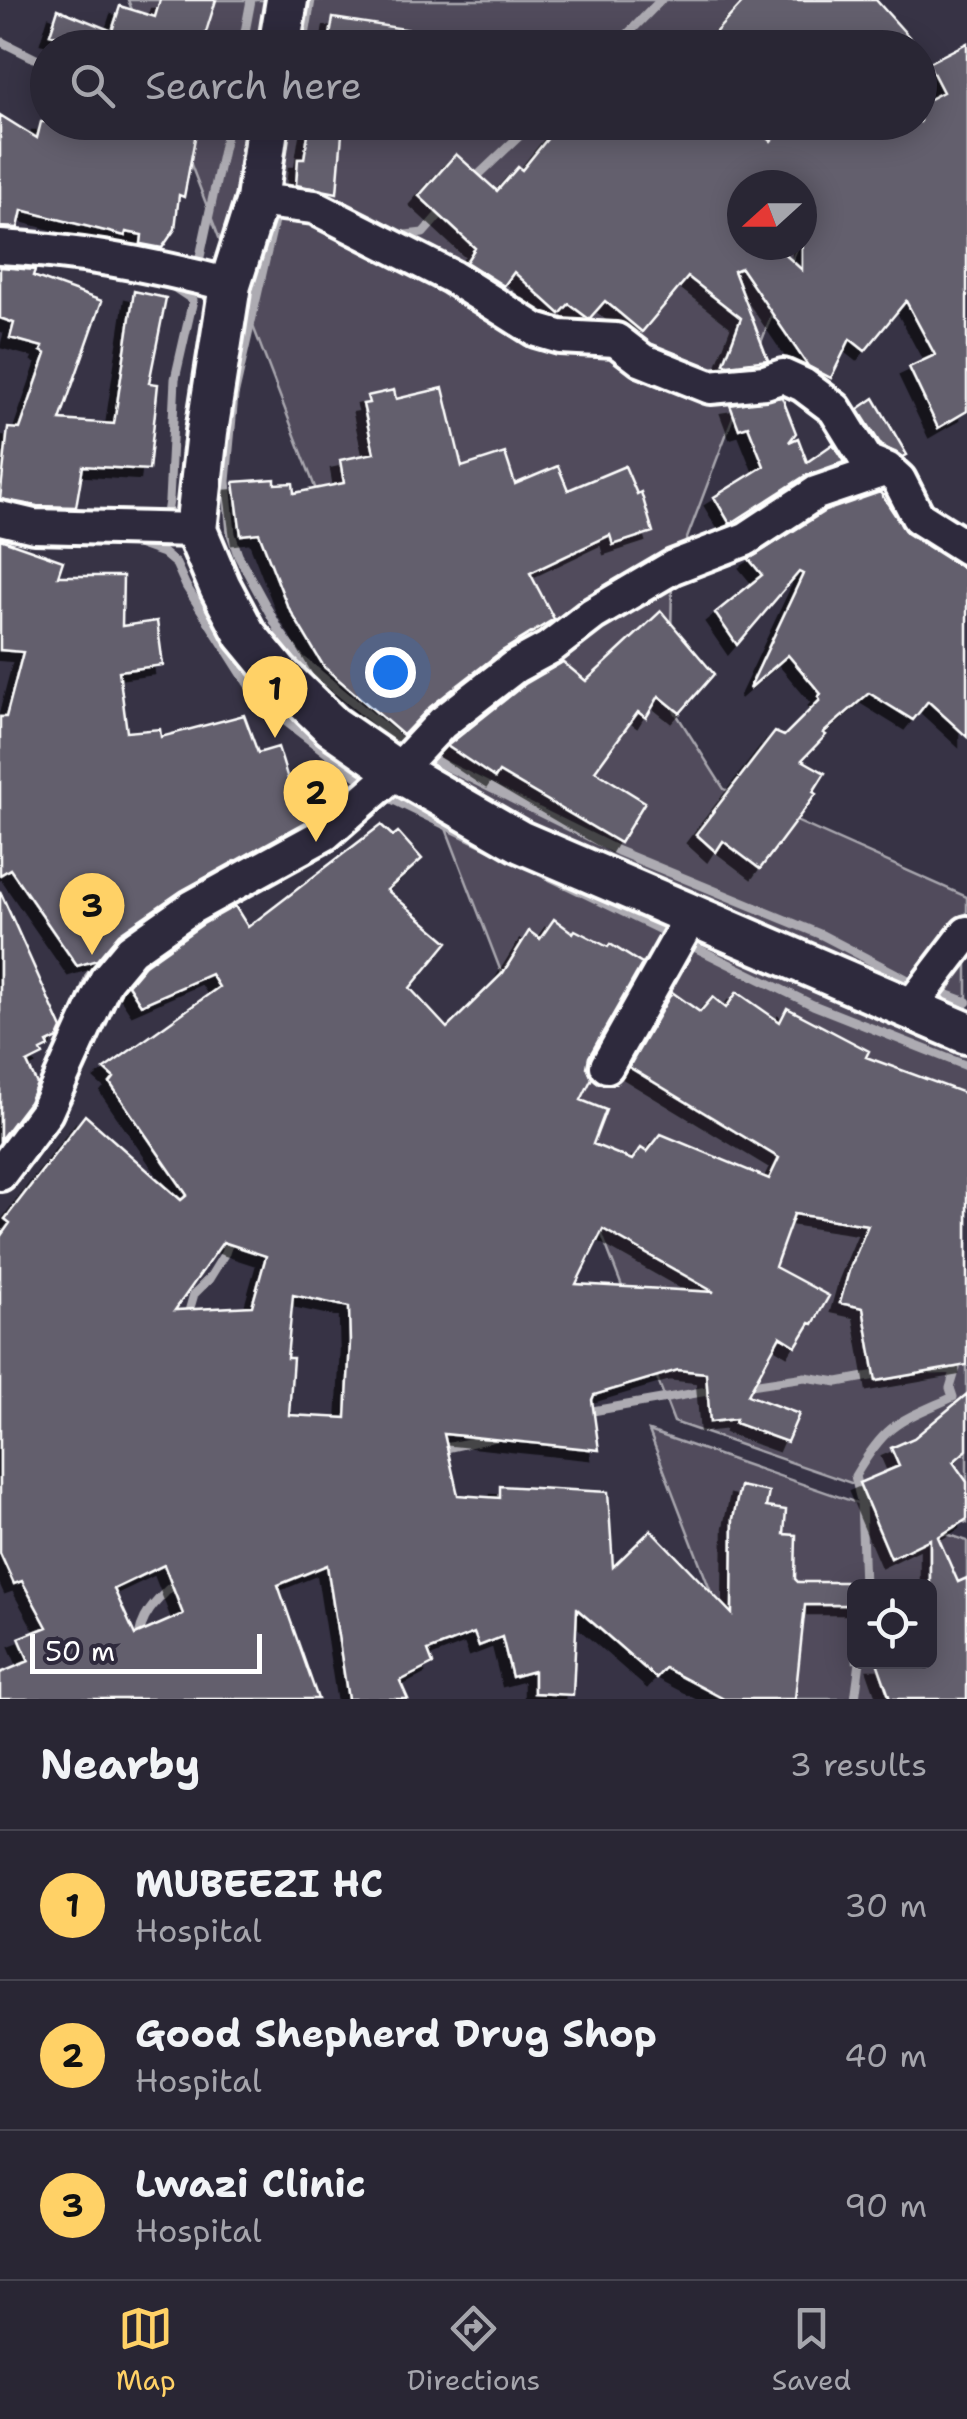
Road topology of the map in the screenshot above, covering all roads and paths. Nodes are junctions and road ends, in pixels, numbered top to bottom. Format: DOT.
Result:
graph roads {
  1 [pos="287,0"];
  2 [pos="283,30"];
  3 [pos="265,140"];
  4 [pos="256,200"];
  5 [pos="0,248"];
  6 [pos="230,286"];
  7 [pos="887,469"];
  8 [pos="0,518"];
  9 [pos="196,530"];
  10 [pos="967,548"];
  11 [pos="397,771"];
  12 [pos="692,915"];
  13 [pos="967,934"];
  14 [pos="910,1009"];
  15 [pos="967,1033"];
  16 [pos="607,1066"];
  17 [pos="0,1174"];
  1 -- 2 [label="street"];
  3 -- 4 [label="street"];
  4 -- 6 [label="street"];
  4 -- 7 [label="street"];
  5 -- 6 [label="street"];
  6 -- 9 [label="street"];
  7 -- 10 [label="street"];
  7 -- 11 [label="street"];
  8 -- 9 [label="street"];
  9 -- 11 [label="street"];
  11 -- 12 [label="street"];
  11 -- 17 [label="street"];
  12 -- 14 [label="street"];
  12 -- 16 [label="street"];
  13 -- 14 [label="street"];
  14 -- 15 [label="street"];
}
